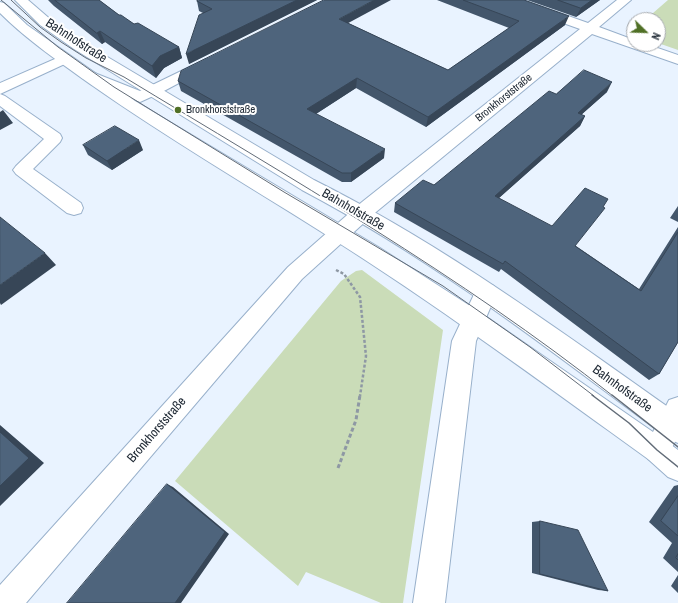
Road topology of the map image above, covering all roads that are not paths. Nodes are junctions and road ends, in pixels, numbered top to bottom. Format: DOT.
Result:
graph roads {
  1 [pos="21,0"];
  2 [pos="511,0"];
  3 [pos="625,0"];
  4 [pos="0,6"];
  5 [pos="590,28"];
  6 [pos="220,55"];
  7 [pos="64,59"];
  8 [pos="678,60"];
  9 [pos="87,75"];
  10 [pos="0,89"];
  11 [pos="155,91"];
  12 [pos="0,99"];
  13 [pos="74,208"];
  14 [pos="349,224"];
  15 [pos="486,292"];
  16 [pos="473,320"];
  17 [pos="676,421"];
  18 [pos="657,450"];
  19 [pos="678,467"];
  20 [pos="5,603"];
  21 [pos="429,603"];
  1 -- 11 [label="main road, Bahnhofstraße"];
  2 -- 5 [label="main road"];
  3 -- 5 [label="main road, Bronkhorststraße"];
  4 -- 7 [label="main road, Bahnhofstraße"];
  5 -- 8 [label="main road"];
  5 -- 14 [label="main road, Bronkhorststraße"];
  6 -- 11 [label="main road"];
  7 -- 9 [label="main road, Bahnhofstraße"];
  7 -- 10 [label="main road"];
  9 -- 11 [label="main road, Bahnhofstraße"];
  9 -- 14 [label="main road, Bahnhofstraße"];
  11 -- 14 [label="main road, Bahnhofstraße"];
  12 -- 13 [label="main road"];
  14 -- 15 [label="main road, Bahnhofstraße"];
  14 -- 16 [label="main road, Bahnhofstraße"];
  14 -- 20 [label="main road, Bronkhorststraße"];
  15 -- 16 [label="main road"];
  15 -- 17 [label="main road, Bahnhofstraße"];
  16 -- 18 [label="main road, Bahnhofstraße"];
  16 -- 21 [label="main road"];
  17 -- 18 [label="main road"];
  18 -- 19 [label="main road, Bahnhofstraße"];
}
